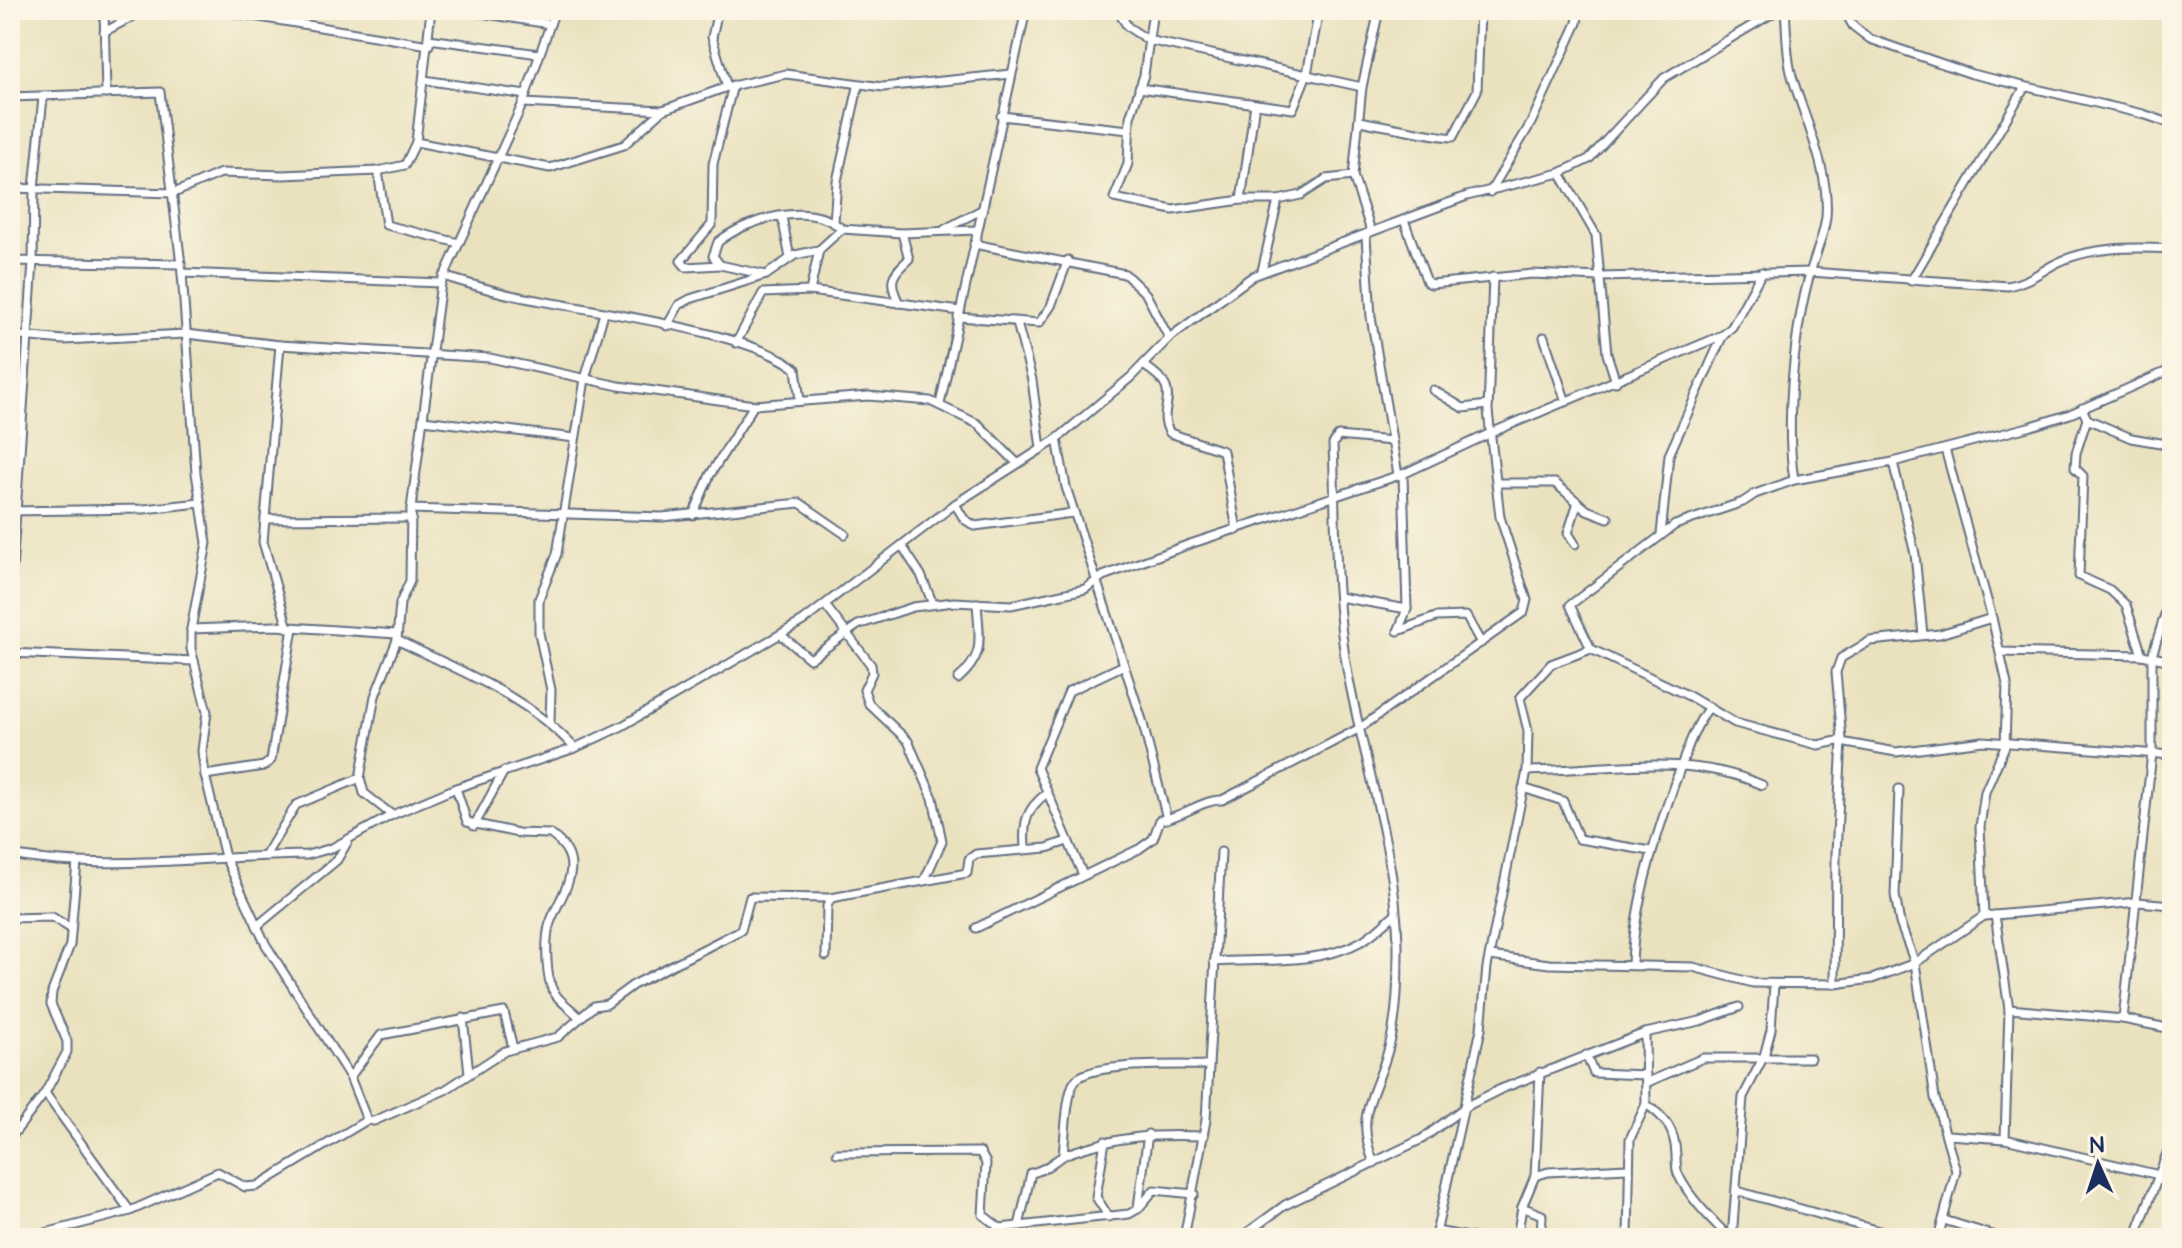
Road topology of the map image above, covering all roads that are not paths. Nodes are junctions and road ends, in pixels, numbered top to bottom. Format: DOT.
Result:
graph roads {
  1 [pos="104,10"];
  2 [pos="145,10"];
  3 [pos="216,10"];
  4 [pos="431,10"];
  5 [pos="463,10"];
  6 [pos="555,10"];
  7 [pos="718,10"];
  8 [pos="846,10"];
  9 [pos="876,10"];
  10 [pos="1026,10"];
  11 [pos="1117,10"];
  12 [pos="1153,10"];
  13 [pos="1319,10"];
  14 [pos="1379,10"];
  15 [pos="1480,10"];
  16 [pos="1579,10"];
  17 [pos="1766,10"];
  18 [pos="1777,10"];
  19 [pos="1785,10"];
  20 [pos="1844,10"];
  21 [pos="500,13"];
  22 [pos="549,24"];
  23 [pos="104,32"];
  24 [pos="1148,40"];
  25 [pos="429,42"];
  26 [pos="539,54"];
  27 [pos="1011,74"];
  28 [pos="1307,74"];
  29 [pos="424,80"];
  30 [pos="730,86"];
  31 [pos="858,87"];
  32 [pos="1362,87"];
  33 [pos="2025,87"];
  34 [pos="1139,88"];
  35 [pos="106,94"];
  36 [pos="10,97"];
  37 [pos="43,97"];
  38 [pos="524,99"];
  39 [pos="1255,104"];
  40 [pos="663,110"];
  41 [pos="1001,116"];
  42 [pos="1359,121"];
  43 [pos="2172,124"];
  44 [pos="1129,130"];
  45 [pos="416,142"];
  46 [pos="501,156"];
  47 [pos="378,171"];
  48 [pos="1560,173"];
  49 [pos="1353,176"];
  50 [pos="10,188"];
  51 [pos="34,189"];
  52 [pos="1490,192"];
  53 [pos="174,193"];
  54 [pos="1241,200"];
  55 [pos="1278,200"];
  56 [pos="981,210"];
  57 [pos="782,217"];
  58 [pos="1404,220"];
  59 [pos="834,222"];
  60 [pos="842,229"];
  61 [pos="943,230"];
  62 [pos="976,230"];
  63 [pos="902,233"];
  64 [pos="1368,234"];
  65 [pos="459,243"];
  66 [pos="974,244"];
  67 [pos="2172,249"];
  68 [pos="819,250"];
  69 [pos="790,258"];
  70 [pos="1068,260"];
  71 [pos="10,261"];
  72 [pos="33,262"];
  73 [pos="720,265"];
  74 [pos="181,268"];
  75 [pos="1262,271"];
  76 [pos="1762,272"];
  77 [pos="1810,272"];
  78 [pos="766,275"];
  79 [pos="1493,277"];
  80 [pos="1600,277"];
  81 [pos="442,280"];
  82 [pos="1911,281"];
  83 [pos="810,291"];
  84 [pos="899,303"];
  85 [pos="604,313"];
  86 [pos="959,314"];
  87 [pos="1017,323"];
  88 [pos="667,326"];
  89 [pos="186,334"];
  90 [pos="10,335"];
  91 [pos="1723,335"];
  92 [pos="27,337"];
  93 [pos="1544,337"];
  94 [pos="1169,338"];
  95 [pos="736,343"];
  96 [pos="280,345"];
  97 [pos="432,355"];
  98 [pos="1143,365"];
  99 [pos="2172,369"];
  100 [pos="585,379"];
  101 [pos="1616,382"];
  102 [pos="1433,390"];
  103 [pos="800,401"];
  104 [pos="1566,402"];
  105 [pos="940,404"];
  106 [pos="754,405"];
  107 [pos="1488,405"];
  108 [pos="2082,408"];
  109 [pos="2087,419"];
  110 [pos="423,420"];
  111 [pos="1493,432"];
  112 [pos="575,438"];
  113 [pos="1057,439"];
  114 [pos="1392,441"];
  115 [pos="10,445"];
  116 [pos="2172,445"];
  117 [pos="21,446"];
  118 [pos="1041,448"];
  119 [pos="1945,449"];
  120 [pos="1893,462"];
  121 [pos="1017,463"];
  122 [pos="1401,475"];
  123 [pos="1794,480"];
  124 [pos="1499,483"];
  125 [pos="1335,499"];
  126 [pos="1578,502"];
  127 [pos="200,503"];
  128 [pos="955,504"];
  129 [pos="13,511"];
  130 [pos="1073,513"];
  131 [pos="411,514"];
  132 [pos="693,515"];
  133 [pos="561,516"];
  134 [pos="1608,518"];
  135 [pos="265,519"];
  136 [pos="1237,530"];
  137 [pos="845,534"];
  138 [pos="1661,535"];
  139 [pos="1575,544"];
  140 [pos="902,546"];
  141 [pos="11,567"];
  142 [pos="1095,582"];
  143 [pos="2172,592"];
  144 [pos="1339,597"];
  145 [pos="10,600"];
  146 [pos="977,603"];
  147 [pos="933,604"];
  148 [pos="825,605"];
  149 [pos="1407,609"];
  150 [pos="1992,618"];
  151 [pos="290,628"];
  152 [pos="191,629"];
  153 [pos="845,632"];
  154 [pos="781,635"];
  155 [pos="1923,635"];
  156 [pos="397,637"];
  157 [pos="1481,643"];
  158 [pos="1591,649"];
  159 [pos="2001,652"];
  160 [pos="10,653"];
  161 [pos="2142,655"];
  162 [pos="2152,656"];
  163 [pos="194,661"];
  164 [pos="2172,661"];
  165 [pos="1122,666"];
  166 [pos="958,679"];
  167 [pos="1709,707"];
  168 [pos="550,721"];
  169 [pos="1360,728"];
  170 [pos="1841,741"];
  171 [pos="2005,746"];
  172 [pos="575,748"];
  173 [pos="2152,753"];
  174 [pos="2172,755"];
  175 [pos="1682,764"];
  176 [pos="504,771"];
  177 [pos="1527,771"];
  178 [pos="205,775"];
  179 [pos="360,778"];
  180 [pos="1762,785"];
  181 [pos="456,788"];
  182 [pos="1523,788"];
  183 [pos="1899,789"];
  184 [pos="1047,793"];
  185 [pos="392,815"];
  186 [pos="1167,819"];
  187 [pos="474,826"];
  188 [pos="349,839"];
  189 [pos="1067,841"];
  190 [pos="1025,848"];
  191 [pos="1651,851"];
  192 [pos="1221,852"];
  193 [pos="10,855"];
  194 [pos="265,856"];
  195 [pos="225,857"];
  196 [pos="77,862"];
  197 [pos="1083,875"];
  198 [pos="925,879"];
  199 [pos="831,898"];
  200 [pos="2138,902"];
  201 [pos="2172,905"];
  202 [pos="1394,915"];
  203 [pos="1995,915"];
  204 [pos="1984,916"];
  205 [pos="10,918"];
  206 [pos="257,926"];
  207 [pos="70,928"];
  208 [pos="976,928"];
  209 [pos="826,956"];
  210 [pos="1490,956"];
  211 [pos="1214,962"];
  212 [pos="1915,963"];
  213 [pos="1632,964"];
  214 [pos="1774,984"];
  215 [pos="1835,984"];
  216 [pos="1739,1007"];
  217 [pos="2009,1009"];
  218 [pos="463,1018"];
  219 [pos="580,1018"];
  220 [pos="2123,1019"];
  221 [pos="2172,1029"];
  222 [pos="1645,1033"];
  223 [pos="513,1048"];
  224 [pos="1586,1055"];
  225 [pos="1764,1056"];
  226 [pos="1810,1058"];
  227 [pos="1209,1065"];
  228 [pos="1540,1072"];
  229 [pos="469,1073"];
  230 [pos="350,1077"];
  231 [pos="1646,1079"];
  232 [pos="45,1093"];
  233 [pos="1646,1104"];
  234 [pos="1465,1107"];
  235 [pos="367,1120"];
  236 [pos="1148,1134"];
  237 [pos="1948,1135"];
  238 [pos="1204,1136"];
  239 [pos="10,1139"];
  240 [pos="2005,1139"];
  241 [pos="2172,1140"];
  242 [pos="1105,1141"];
  243 [pos="837,1153"];
  244 [pos="1063,1155"];
  245 [pos="1374,1163"];
  246 [pos="1627,1168"];
  247 [pos="2158,1173"];
  248 [pos="1535,1176"];
  249 [pos="2172,1178"];
  250 [pos="1737,1191"];
  251 [pos="1194,1194"];
  252 [pos="1522,1207"];
  253 [pos="1138,1209"];
  254 [pos="130,1211"];
  255 [pos="1109,1217"];
  256 [pos="1944,1220"];
  257 [pos="1019,1226"];
  258 [pos="1000,1228"];
  259 [pos="1435,1234"];
  260 [pos="26,1238"];
  261 [pos="986,1238"];
  262 [pos="1184,1238"];
  263 [pos="1240,1238"];
  264 [pos="1474,1238"];
  265 [pos="1517,1238"];
  266 [pos="1541,1238"];
  267 [pos="1628,1238"];
  268 [pos="1731,1238"];
  269 [pos="1904,1238"];
  270 [pos="1938,1238"];
  271 [pos="2002,1238"];
  272 [pos="2135,1238"];
  1 -- 23 [label="street"];
  2 -- 23 [label="street"];
  3 -- 25 [label="street"];
  4 -- 25 [label="street"];
  5 -- 21 [label="street"];
  6 -- 22 [label="street"];
  7 -- 30 [label="street"];
  8 -- 9 [label="street"];
  10 -- 27 [label="street"];
  11 -- 24 [label="street"];
  12 -- 24 [label="street"];
  13 -- 28 [label="street"];
  14 -- 32 [label="street"];
  15 -- 42 [label="street"];
  16 -- 52 [label="street"];
  17 -- 18 [label="street"];
  18 -- 48 [label="street"];
  19 -- 77 [label="street"];
  20 -- 33 [label="street"];
  21 -- 22 [label="street"];
  22 -- 26 [label="street"];
  23 -- 35 [label="street"];
  24 -- 28 [label="street"];
  24 -- 34 [label="street"];
  25 -- 26 [label="street"];
  25 -- 29 [label="street"];
  26 -- 38 [label="street"];
  27 -- 31 [label="street"];
  27 -- 41 [label="street"];
  28 -- 32 [label="street"];
  28 -- 39 [label="street"];
  29 -- 38 [label="street"];
  29 -- 45 [label="street"];
  30 -- 31 [label="street"];
  30 -- 40 [label="street"];
  30 -- 73 [label="street"];
  31 -- 59 [label="street"];
  32 -- 42 [label="street"];
  33 -- 43 [label="street"];
  33 -- 82 [label="street"];
  34 -- 39 [label="street"];
  34 -- 44 [label="street"];
  35 -- 37 [label="street"];
  35 -- 53 [label="street"];
  36 -- 37 [label="street"];
  37 -- 51 [label="street"];
  38 -- 40 [label="street"];
  38 -- 46 [label="street"];
  39 -- 54 [label="street"];
  40 -- 46 [label="street"];
  41 -- 44 [label="street"];
  41 -- 56 [label="street"];
  42 -- 49 [label="street"];
  44 -- 54 [label="street"];
  45 -- 46 [label="street"];
  45 -- 47 [label="street"];
  46 -- 65 [label="street"];
  47 -- 53 [label="street"];
  47 -- 65 [label="street"];
  48 -- 52 [label="street"];
  48 -- 80 [label="street"];
  49 -- 55 [label="street"];
  49 -- 64 [label="street"];
  50 -- 51 [label="street"];
  51 -- 53 [label="street"];
  51 -- 72 [label="street"];
  52 -- 58 [label="street"];
  53 -- 74 [label="street"];
  54 -- 55 [label="street"];
  55 -- 75 [label="street"];
  56 -- 61 [label="street"];
  56 -- 62 [label="street"];
  57 -- 59 [label="street"];
  57 -- 69 [label="street"];
  57 -- 73 [label="street"];
  58 -- 64 [label="street"];
  58 -- 79 [label="street"];
  59 -- 60 [label="street"];
  60 -- 63 [label="street"];
  60 -- 68 [label="street"];
  61 -- 62 [label="street"];
  61 -- 63 [label="street"];
  62 -- 66 [label="street"];
  63 -- 84 [label="street"];
  64 -- 75 [label="street"];
  64 -- 114 [label="street"];
  65 -- 81 [label="street"];
  66 -- 70 [label="street"];
  66 -- 86 [label="street"];
  67 -- 82 [label="street"];
  68 -- 69 [label="street"];
  68 -- 83 [label="street"];
  69 -- 78 [label="street"];
  70 -- 87 [label="street"];
  70 -- 94 [label="street"];
  71 -- 72 [label="street"];
  72 -- 74 [label="street"];
  72 -- 92 [label="street"];
  73 -- 78 [label="street"];
  74 -- 81 [label="street"];
  74 -- 89 [label="street"];
  75 -- 94 [label="street"];
  76 -- 77 [label="street"];
  76 -- 80 [label="street"];
  76 -- 91 [label="street"];
  77 -- 82 [label="street"];
  77 -- 123 [label="street"];
  78 -- 88 [label="street"];
  79 -- 80 [label="street"];
  79 -- 107 [label="street"];
  80 -- 101 [label="street"];
  81 -- 85 [label="street"];
  81 -- 97 [label="street"];
  83 -- 84 [label="street"];
  83 -- 95 [label="street"];
  84 -- 86 [label="street"];
  85 -- 88 [label="street"];
  85 -- 100 [label="street"];
  86 -- 87 [label="street"];
  86 -- 105 [label="street"];
  87 -- 118 [label="street"];
  88 -- 95 [label="street"];
  89 -- 92 [label="street"];
  89 -- 96 [label="street"];
  89 -- 127 [label="street"];
  90 -- 92 [label="street"];
  91 -- 101 [label="street"];
  91 -- 138 [label="street"];
  92 -- 117 [label="street"];
  93 -- 104 [label="street"];
  94 -- 98 [label="street"];
  95 -- 103 [label="street"];
  96 -- 97 [label="street"];
  96 -- 135 [label="street"];
  97 -- 100 [label="street"];
  97 -- 110 [label="street"];
  98 -- 113 [label="street"];
  98 -- 136 [label="street"];
  99 -- 108 [label="street"];
  100 -- 106 [label="street"];
  100 -- 112 [label="street"];
  101 -- 104 [label="street"];
  102 -- 107 [label="street"];
  103 -- 105 [label="street"];
  103 -- 106 [label="street"];
  104 -- 111 [label="street"];
  105 -- 121 [label="street"];
  106 -- 132 [label="street"];
  107 -- 111 [label="street"];
  108 -- 109 [label="street"];
  108 -- 119 [label="street"];
  109 -- 116 [label="street"];
  109 -- 161 [label="street"];
  110 -- 112 [label="street"];
  110 -- 131 [label="street"];
  111 -- 122 [label="street"];
  111 -- 124 [label="street"];
  112 -- 133 [label="street"];
  113 -- 118 [label="street"];
  113 -- 130 [label="street"];
  114 -- 122 [label="street"];
  114 -- 125 [label="street"];
  115 -- 117 [label="street"];
  117 -- 129 [label="street"];
  118 -- 121 [label="street"];
  119 -- 120 [label="street"];
  119 -- 150 [label="street"];
  120 -- 123 [label="street"];
  120 -- 155 [label="street"];
  121 -- 128 [label="street"];
  122 -- 125 [label="street"];
  122 -- 149 [label="street"];
  123 -- 138 [label="street"];
  124 -- 126 [label="street"];
  124 -- 157 [label="street"];
  125 -- 136 [label="street"];
  125 -- 144 [label="street"];
  126 -- 134 [label="street"];
  126 -- 139 [label="street"];
  127 -- 129 [label="street"];
  127 -- 152 [label="street"];
  128 -- 130 [label="street"];
  128 -- 140 [label="street"];
  129 -- 141 [label="street"];
  130 -- 142 [label="street"];
  131 -- 133 [label="street"];
  131 -- 135 [label="street"];
  131 -- 156 [label="street"];
  132 -- 133 [label="street"];
  132 -- 137 [label="street"];
  133 -- 168 [label="street"];
  135 -- 151 [label="street"];
  136 -- 142 [label="street"];
  138 -- 158 [label="street"];
  140 -- 147 [label="street"];
  140 -- 148 [label="street"];
  141 -- 145 [label="street"];
  142 -- 146 [label="street"];
  142 -- 165 [label="street"];
  143 -- 162 [label="street"];
  144 -- 149 [label="street"];
  144 -- 169 [label="street"];
  146 -- 147 [label="street"];
  146 -- 166 [label="street"];
  147 -- 153 [label="street"];
  148 -- 153 [label="street"];
  148 -- 154 [label="street"];
  149 -- 157 [label="street"];
  150 -- 155 [label="street"];
  150 -- 159 [label="street"];
  151 -- 152 [label="street"];
  151 -- 156 [label="street"];
  151 -- 178 [label="street"];
  152 -- 163 [label="street"];
  153 -- 154 [label="street"];
  153 -- 198 [label="street"];
  154 -- 172 [label="street"];
  155 -- 170 [label="street"];
  156 -- 168 [label="street"];
  156 -- 179 [label="street"];
  157 -- 169 [label="street"];
  158 -- 167 [label="street"];
  158 -- 177 [label="street"];
  159 -- 161 [label="street"];
  159 -- 171 [label="street"];
  160 -- 163 [label="street"];
  161 -- 162 [label="street"];
  162 -- 164 [label="street"];
  162 -- 173 [label="street"];
  163 -- 178 [label="street"];
  165 -- 184 [label="street"];
  165 -- 186 [label="street"];
  167 -- 170 [label="street"];
  167 -- 175 [label="street"];
  168 -- 172 [label="street"];
  169 -- 186 [label="street"];
  169 -- 202 [label="street"];
  170 -- 171 [label="street"];
  170 -- 215 [label="street"];
  171 -- 173 [label="street"];
  171 -- 204 [label="street"];
  172 -- 176 [label="street"];
  173 -- 174 [label="street"];
  173 -- 200 [label="street"];
  175 -- 177 [label="street"];
  175 -- 180 [label="street"];
  175 -- 191 [label="street"];
  176 -- 181 [label="street"];
  176 -- 187 [label="street"];
  177 -- 182 [label="street"];
  178 -- 195 [label="street"];
  179 -- 185 [label="street"];
  179 -- 194 [label="street"];
  181 -- 185 [label="street"];
  181 -- 187 [label="street"];
  182 -- 191 [label="street"];
  182 -- 210 [label="street"];
  183 -- 212 [label="street"];
  184 -- 189 [label="street"];
  184 -- 190 [label="street"];
  185 -- 188 [label="street"];
  186 -- 197 [label="street"];
  187 -- 219 [label="street"];
  188 -- 194 [label="street"];
  188 -- 206 [label="street"];
  189 -- 190 [label="street"];
  189 -- 197 [label="street"];
  190 -- 198 [label="street"];
  191 -- 213 [label="street"];
  192 -- 211 [label="street"];
  193 -- 196 [label="street"];
  194 -- 195 [label="street"];
  195 -- 196 [label="street"];
  195 -- 206 [label="street"];
  196 -- 207 [label="street"];
  197 -- 208 [label="street"];
  198 -- 199 [label="street"];
  199 -- 209 [label="street"];
  199 -- 219 [label="street"];
  200 -- 201 [label="street"];
  200 -- 203 [label="street"];
  200 -- 220 [label="street"];
  202 -- 211 [label="street"];
  202 -- 245 [label="street"];
  203 -- 204 [label="street"];
  203 -- 217 [label="street"];
  204 -- 212 [label="street"];
  205 -- 207 [label="street"];
  206 -- 230 [label="street"];
  207 -- 232 [label="street"];
  210 -- 213 [label="street"];
  210 -- 234 [label="street"];
  211 -- 227 [label="street"];
  212 -- 215 [label="street"];
  212 -- 237 [label="street"];
  213 -- 214 [label="street"];
  214 -- 215 [label="street"];
  214 -- 225 [label="street"];
  216 -- 222 [label="street"];
  217 -- 220 [label="street"];
  217 -- 240 [label="street"];
  218 -- 223 [label="street"];
  218 -- 229 [label="street"];
  218 -- 230 [label="street"];
  219 -- 223 [label="street"];
  220 -- 221 [label="street"];
  222 -- 224 [label="street"];
  222 -- 231 [label="street"];
  223 -- 229 [label="street"];
  224 -- 228 [label="street"];
  224 -- 231 [label="street"];
  225 -- 226 [label="street"];
  225 -- 231 [label="street"];
  225 -- 250 [label="street"];
  227 -- 238 [label="street"];
  227 -- 244 [label="street"];
  228 -- 234 [label="street"];
  228 -- 248 [label="street"];
  229 -- 235 [label="street"];
  230 -- 235 [label="street"];
  231 -- 233 [label="street"];
  232 -- 239 [label="street"];
  232 -- 254 [label="street"];
  233 -- 246 [label="street"];
  233 -- 268 [label="street"];
  234 -- 245 [label="street"];
  234 -- 259 [label="street"];
  235 -- 254 [label="street"];
  236 -- 238 [label="street"];
  236 -- 242 [label="street"];
  236 -- 253 [label="street"];
  237 -- 240 [label="street"];
  237 -- 256 [label="street"];
  238 -- 251 [label="street"];
  240 -- 247 [label="street"];
  241 -- 247 [label="street"];
  242 -- 244 [label="street"];
  242 -- 255 [label="street"];
  243 -- 258 [label="street"];
  244 -- 257 [label="street"];
  245 -- 263 [label="street"];
  246 -- 248 [label="street"];
  246 -- 267 [label="street"];
  247 -- 249 [label="street"];
  247 -- 272 [label="street"];
  248 -- 252 [label="street"];
  250 -- 268 [label="street"];
  250 -- 269 [label="street"];
  251 -- 253 [label="street"];
  251 -- 262 [label="street"];
  252 -- 265 [label="street"];
  252 -- 266 [label="street"];
  253 -- 255 [label="street"];
  254 -- 260 [label="street"];
  255 -- 257 [label="street"];
  256 -- 270 [label="street"];
  256 -- 271 [label="street"];
  257 -- 258 [label="street"];
  258 -- 261 [label="street"];
  259 -- 264 [label="street"];
}
